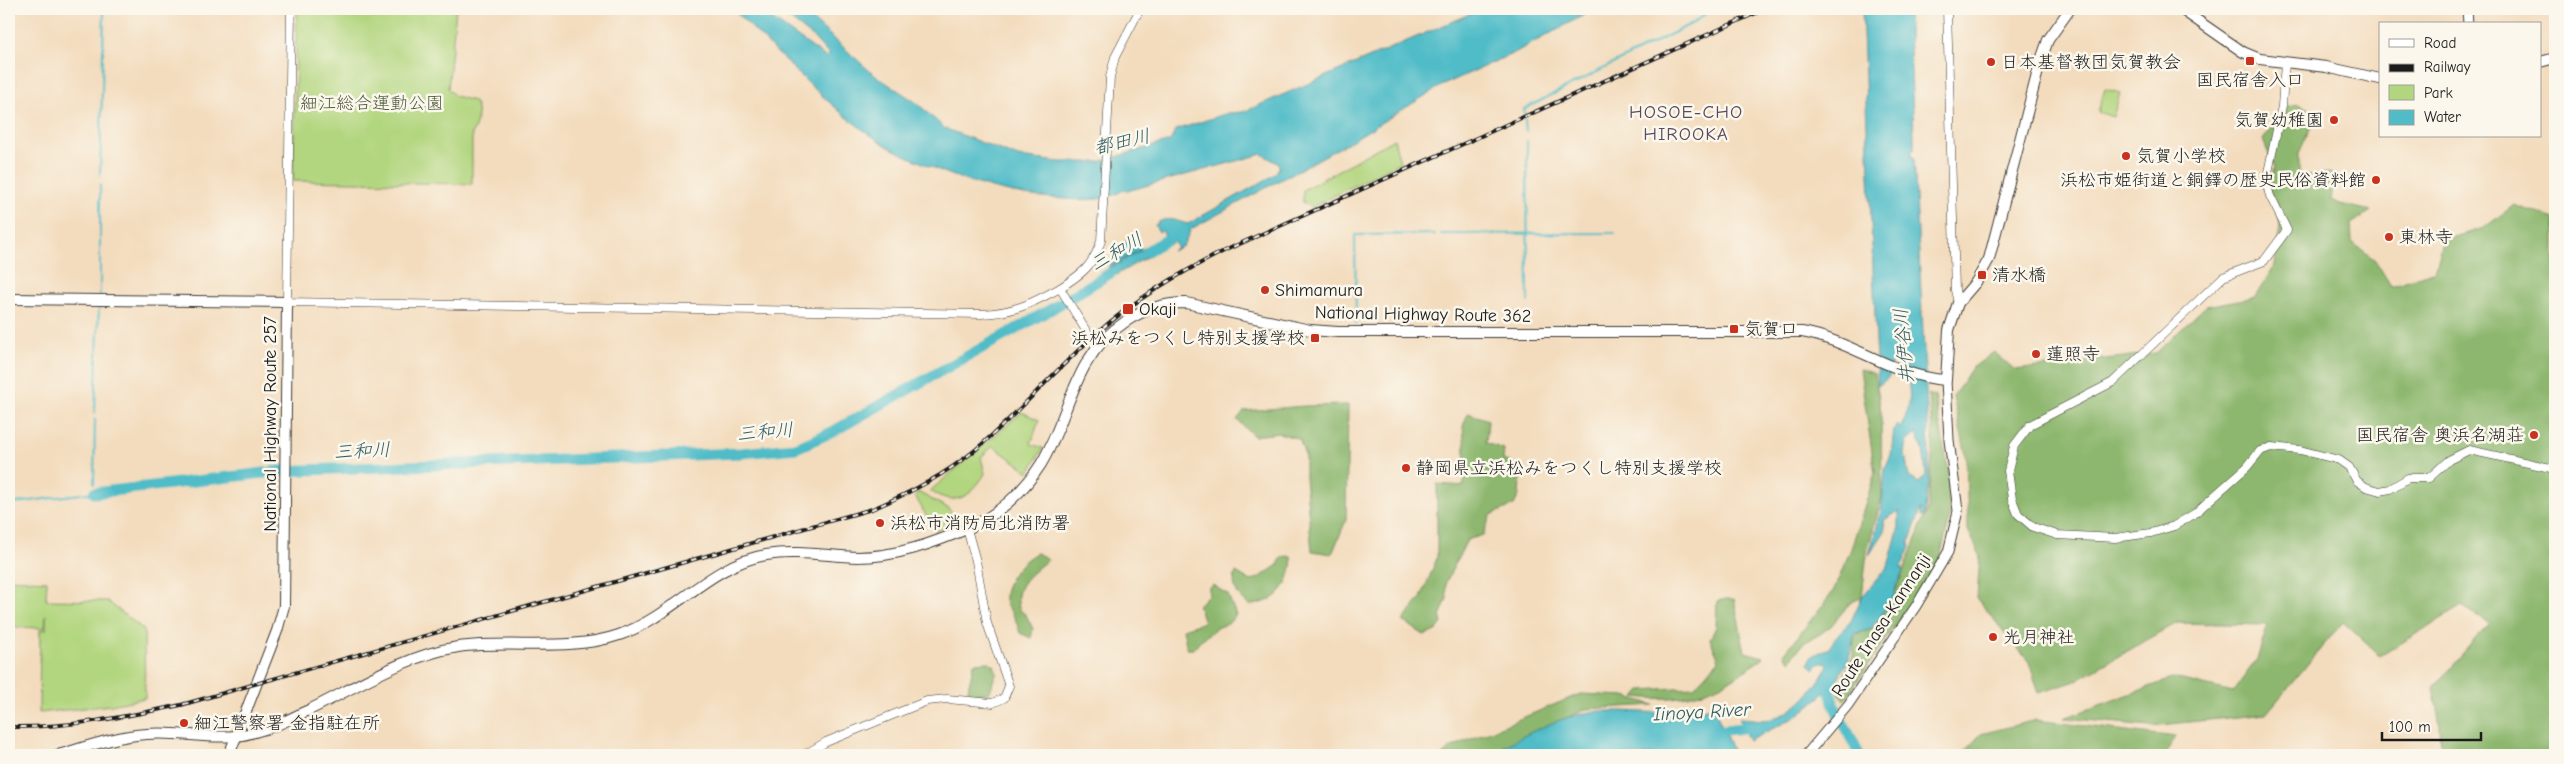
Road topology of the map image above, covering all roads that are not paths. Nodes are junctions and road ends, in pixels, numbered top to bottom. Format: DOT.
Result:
graph roads {
  1 [pos="291,9"];
  2 [pos="1140,9"];
  3 [pos="1947,9"];
  4 [pos="2070,9"];
  5 [pos="2181,9"];
  6 [pos="2467,9"];
  7 [pos="2468,22"];
  8 [pos="2555,58"];
  9 [pos="2542,61"];
  10 [pos="2285,63"];
  11 [pos="2379,79"];
  12 [pos="1061,290"];
  13 [pos="9,298"];
  14 [pos="287,302"];
  15 [pos="1958,303"];
  16 [pos="1096,347"];
  17 [pos="1941,380"];
  18 [pos="2555,469"];
  19 [pos="967,529"];
  20 [pos="237,736"];
  21 [pos="58,755"];
  22 [pos="229,755"];
  23 [pos="804,755"];
  24 [pos="1806,755"];
  1 -- 14 [label="street"];
  2 -- 12 [label="street"];
  3 -- 15 [label="street"];
  4 -- 15 [label="highway"];
  5 -- 10 [label="highway"];
  6 -- 7 [label="main road"];
  8 -- 9 [label="highway"];
  10 -- 11 [label="highway"];
  10 -- 18 [label="street"];
  12 -- 14 [label="street"];
  12 -- 16 [label="street"];
  13 -- 14 [label="highway, National Highway Route 257"];
  14 -- 20 [label="highway, National Highway Route 257"];
  15 -- 17 [label="highway"];
  16 -- 17 [label="highway, National Highway Route 362"];
  16 -- 19 [label="highway, National Highway Route 362"];
  17 -- 24 [label="main road, Route Inasa-Kannanji"];
  19 -- 20 [label="highway, National Highway Route 362"];
  19 -- 23 [label="street"];
  20 -- 21 [label="highway, National Highway Route 362"];
  20 -- 22 [label="highway, National Highway Route 257"];
}
